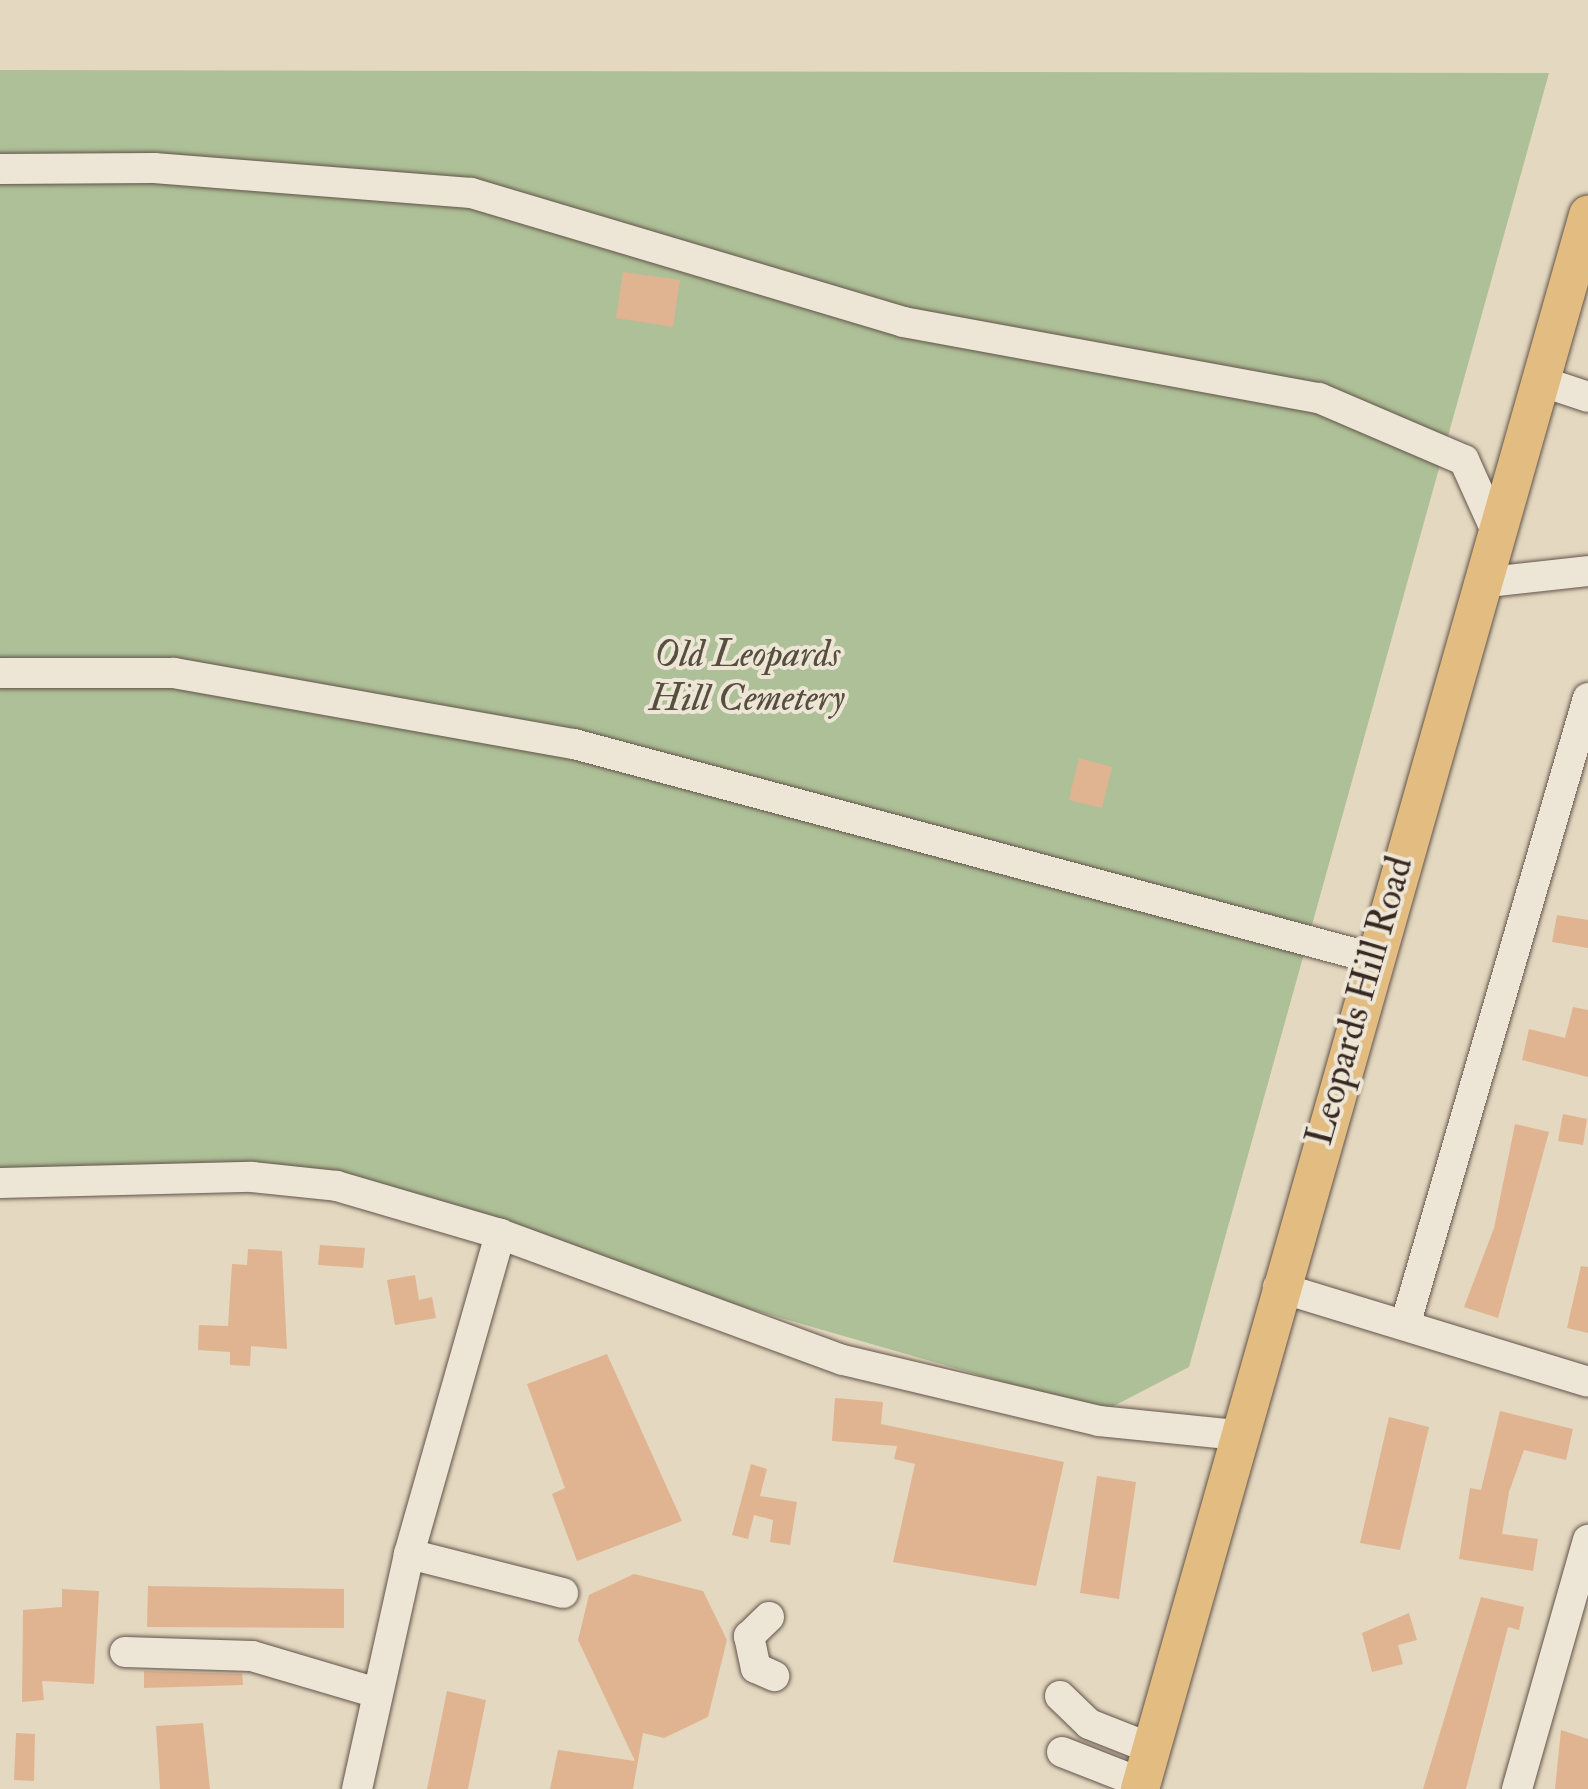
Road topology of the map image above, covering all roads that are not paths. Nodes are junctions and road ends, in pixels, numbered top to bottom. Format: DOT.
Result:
graph roads {
  1 [pos="0,169"];
  2 [pos="1588,215"];
  3 [pos="1540,381"];
  4 [pos="1588,397"];
  5 [pos="1496,531"];
  6 [pos="1588,571"];
  7 [pos="1480,583"];
  8 [pos="0,673"];
  9 [pos="1588,698"];
  10 [pos="1372,958"];
  11 [pos="0,1183"];
  12 [pos="500,1234"];
  13 [pos="1278,1287"];
  14 [pos="1406,1322"];
  15 [pos="1588,1382"];
  16 [pos="1238,1435"];
  17 [pos="1588,1540"];
  18 [pos="409,1554"];
  19 [pos="563,1593"];
  20 [pos="769,1616"];
  21 [pos="1574,1627"];
  22 [pos="125,1652"];
  23 [pos="774,1676"];
  24 [pos="377,1693"];
  25 [pos="1060,1696"];
  26 [pos="1062,1752"];
  27 [pos="1144,1774"];
  28 [pos="357,1789"];
  29 [pos="1517,1789"];
  1 -- 5 [label="street"];
  2 -- 3 [label="main road, Leopards Hill Road"];
  3 -- 4 [label="street"];
  3 -- 5 [label="main road, Leopards Hill Road"];
  5 -- 7 [label="main road, Leopards Hill Road"];
  6 -- 7 [label="street"];
  7 -- 10 [label="main road, Leopards Hill Road"];
  8 -- 10 [label="street"];
  9 -- 14 [label="street"];
  10 -- 13 [label="main road, Leopards Hill Road"];
  11 -- 12 [label="street"];
  12 -- 16 [label="street"];
  12 -- 18 [label="street"];
  13 -- 14 [label="street"];
  13 -- 16 [label="main road, Leopards Hill Road"];
  14 -- 15 [label="street"];
  16 -- 27 [label="main road, Leopards Hill Road"];
  17 -- 21 [label="street"];
  18 -- 19 [label="street"];
  18 -- 24 [label="street"];
  20 -- 23 [label="street"];
  21 -- 29 [label="street"];
  22 -- 24 [label="street"];
  24 -- 28 [label="street"];
  25 -- 27 [label="street"];
  26 -- 27 [label="street"];
}
